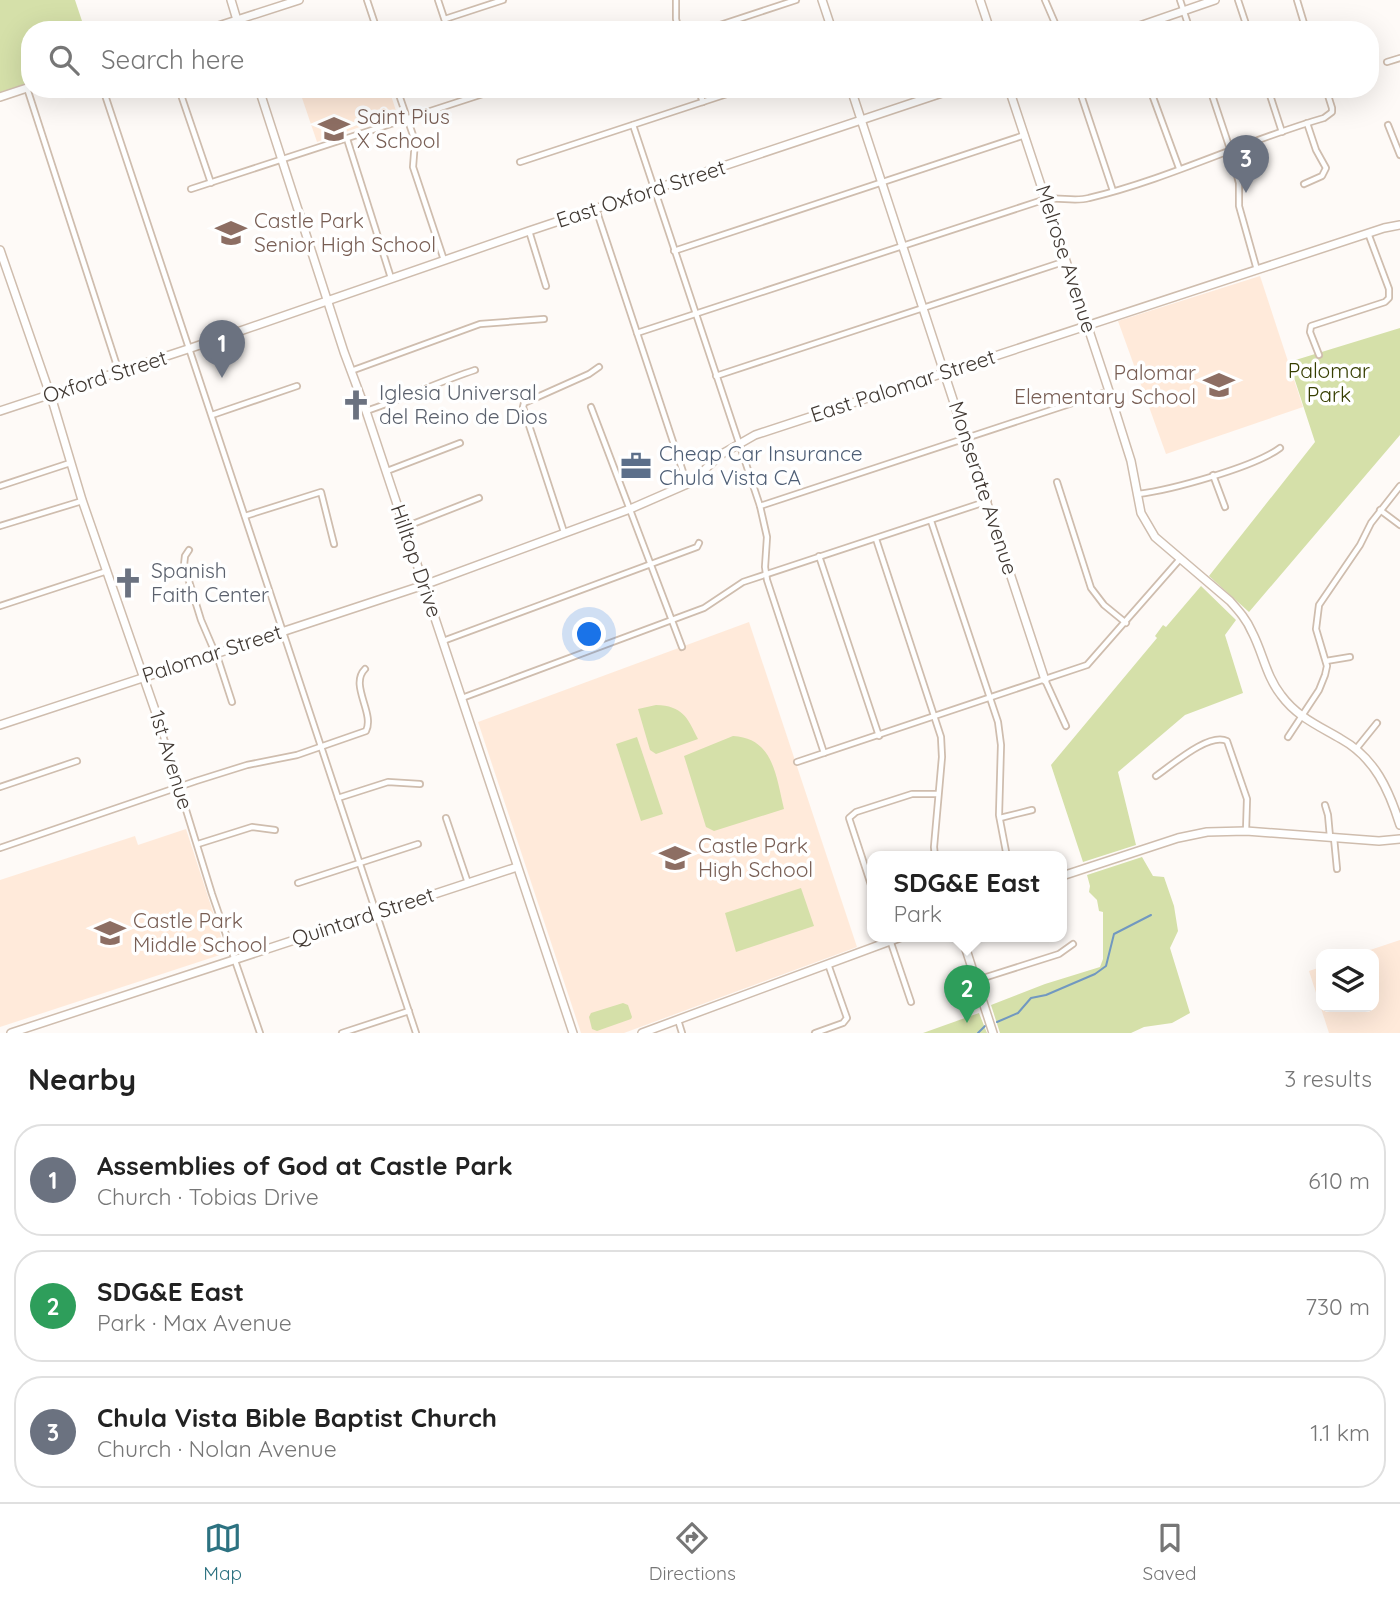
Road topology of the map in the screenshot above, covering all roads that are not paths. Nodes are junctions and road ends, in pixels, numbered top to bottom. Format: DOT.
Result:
graph roads {
  1 [pos="231,0"];
  2 [pos="299,0"];
  3 [pos="367,0"];
  4 [pos="438,0"];
  5 [pos="503,0"];
  6 [pos="676,0"];
  7 [pos="796,0"];
  8 [pos="822,0"];
  9 [pos="980,0"];
  10 [pos="1045,0"];
  11 [pos="1180,0"];
  12 [pos="1215,0"];
  13 [pos="1238,0"];
  14 [pos="1297,0"];
  15 [pos="1183,11"];
  16 [pos="445,19"];
  17 [pos="237,20"];
  18 [pos="234,21"];
  19 [pos="374,21"];
  20 [pos="677,21"];
  21 [pos="732,21"];
  22 [pos="829,21"];
  23 [pos="987,21"];
  24 [pos="1054,21"];
  25 [pos="1154,21"];
  26 [pos="1187,21"];
  27 [pos="1245,21"];
  28 [pos="1303,21"];
  29 [pos="1400,58"];
  30 [pos="1387,62"];
  31 [pos="21,90"];
  32 [pos="0,97"];
  33 [pos="31,98"];
  34 [pos="106,98"];
  35 [pos="183,98"];
  36 [pos="262,98"];
  37 [pos="400,98"];
  38 [pos="469,98"];
  39 [pos="701,98"];
  40 [pos="715,98"];
  41 [pos="854,98"];
  42 [pos="918,98"];
  43 [pos="1012,98"];
  44 [pos="1082,98"];
  45 [pos="1153,98"];
  46 [pos="1213,98"];
  47 [pos="1271,98"];
  48 [pos="1329,98"];
  49 [pos="703,102"];
  50 [pos="406,119"];
  51 [pos="861,120"];
  52 [pos="1307,123"];
  53 [pos="633,125"];
  54 [pos="1388,125"];
  55 [pos="1282,132"];
  56 [pos="1025,135"];
  57 [pos="347,139"];
  58 [pos="1230,149"];
  59 [pos="1400,155"];
  60 [pos="282,161"];
  61 [pos="520,162"];
  62 [pos="1179,168"];
  63 [pos="882,182"];
  64 [pos="211,183"];
  65 [pos="1304,184"];
  66 [pos="191,189"];
  67 [pos="654,189"];
  68 [pos="1113,191"];
  69 [pos="1046,199"];
  70 [pos="596,209"];
  71 [pos="1400,225"];
  72 [pos="529,231"];
  73 [pos="1368,233"];
  74 [pos="902,244"];
  75 [pos="674,251"];
  76 [pos="0,252"];
  77 [pos="444,261"];
  78 [pos="1066,261"];
  79 [pos="1257,271"];
  80 [pos="391,280"];
  81 [pos="546,286"];
  82 [pos="329,301"];
  83 [pos="924,308"];
  84 [pos="695,314"];
  85 [pos="544,319"];
  86 [pos="1088,326"];
  87 [pos="637,333"];
  88 [pos="191,348"];
  89 [pos="1319,355"];
  90 [pos="599,367"];
  91 [pos="475,370"];
  92 [pos="351,371"];
  93 [pos="119,372"];
  94 [pos="944,373"];
  95 [pos="716,376"];
  96 [pos="297,386"];
  97 [pos="1109,391"];
  98 [pos="50,395"];
  99 [pos="592,407"];
  100 [pos="0,411"];
  101 [pos="366,411"];
  102 [pos="212,415"];
  103 [pos="967,438"];
  104 [pos="460,443"];
  105 [pos="738,443"];
  106 [pos="1280,448"];
  107 [pos="71,463"];
  108 [pos="386,472"];
  109 [pos="1213,475"];
  110 [pos="1057,482"];
  111 [pos="687,484"];
  112 [pos="0,486"];
  113 [pos="1400,486"];
  114 [pos="1137,494"];
  115 [pos="479,498"];
  116 [pos="82,500"];
  117 [pos="988,501"];
  118 [pos="760,506"];
  119 [pos="1225,506"];
  120 [pos="631,509"];
  121 [pos="1380,510"];
  122 [pos="245,516"];
  123 [pos="931,521"];
  124 [pos="1400,525"];
  125 [pos="0,526"];
  126 [pos="404,527"];
  127 [pos="565,533"];
  128 [pos="876,539"];
  129 [pos="699,543"];
  130 [pos="334,544"];
  131 [pos="189,550"];
  132 [pos="819,556"];
  133 [pos="1180,559"];
  134 [pos="650,565"];
  135 [pos="108,571"];
  136 [pos="765,574"];
  137 [pos="424,585"];
  138 [pos="0,606"];
  139 [pos="672,621"];
  140 [pos="1126,623"];
  141 [pos="283,631"];
  142 [pos="442,641"];
  143 [pos="682,647"];
  144 [pos="215,653"];
  145 [pos="1350,657"];
  146 [pos="1326,661"];
  147 [pos="365,669"];
  148 [pos="144,676"];
  149 [pos="1045,680"];
  150 [pos="462,698"];
  151 [pos="990,698"];
  152 [pos="232,702"];
  153 [pos="157,716"];
  154 [pos="934,716"];
  155 [pos="1301,716"];
  156 [pos="1377,723"];
  157 [pos="0,725"];
  158 [pos="1066,726"];
  159 [pos="879,736"];
  160 [pos="1288,737"];
  161 [pos="321,747"];
  162 [pos="1356,749"];
  163 [pos="824,753"];
  164 [pos="77,761"];
  165 [pos="797,762"];
  166 [pos="1156,776"];
  167 [pos="421,783"];
  168 [pos="0,787"];
  169 [pos="179,788"];
  170 [pos="938,794"];
  171 [pos="338,798"];
  172 [pos="1325,805"];
  173 [pos="1032,810"];
  174 [pos="446,818"];
  175 [pos="1000,818"];
  176 [pos="1400,825"];
  177 [pos="275,830"];
  178 [pos="1246,831"];
  179 [pos="1332,838"];
  180 [pos="1400,839"];
  181 [pos="198,844"];
  182 [pos="418,844"];
  183 [pos="0,848"];
  184 [pos="934,851"];
  185 [pos="1006,851"];
  186 [pos="360,863"];
  187 [pos="517,867"];
  188 [pos="1337,869"];
  189 [pos="867,870"];
  190 [pos="1067,874"];
  191 [pos="298,883"];
  192 [pos="468,883"];
  193 [pos="376,913"];
  194 [pos="882,942"];
  195 [pos="890,942"];
  196 [pos="964,942"];
  197 [pos="1073,944"];
  198 [pos="235,958"];
  199 [pos="828,964"];
  200 [pos="977,980"];
  201 [pos="911,1002"];
  202 [pos="409,1011"];
  203 [pos="678,1020"];
  204 [pos="10,1033"];
  205 [pos="260,1033"];
  206 [pos="342,1033"];
  207 [pos="416,1033"];
  208 [pos="573,1033"];
  209 [pos="642,1033"];
  210 [pos="682,1033"];
  211 [pos="815,1033"];
  212 [pos="993,1033"];
  1 -- 17 [label="street"];
  2 -- 17 [label="street"];
  3 -- 19 [label="street"];
  4 -- 16 [label="street"];
  5 -- 16 [label="street"];
  6 -- 20 [label="street"];
  7 -- 21 [label="street"];
  8 -- 22 [label="street"];
  9 -- 23 [label="street"];
  10 -- 24 [label="street"];
  11 -- 15 [label="street"];
  12 -- 15 [label="street"];
  13 -- 27 [label="street"];
  14 -- 28 [label="street"];
  15 -- 25 [label="street"];
  15 -- 26 [label="street"];
  17 -- 18 [label="street"];
  29 -- 30 [label="street"];
  31 -- 32 [label="street"];
  33 -- 93 [label="street"];
  34 -- 88 [label="street"];
  35 -- 64 [label="street"];
  36 -- 60 [label="street, Hilltop Drive"];
  37 -- 50 [label="street"];
  38 -- 50 [label="street"];
  39 -- 49 [label="street"];
  40 -- 49 [label="street"];
  41 -- 51 [label="street, Monserate Avenue"];
  42 -- 51 [label="street, East Oxford Street"];
  43 -- 56 [label="street, Melrose Avenue"];
  44 -- 68 [label="street"];
  45 -- 62 [label="street"];
  46 -- 58 [label="street"];
  47 -- 55 [label="street"];
  48 -- 52 [label="street"];
  49 -- 53 [label="street"];
  50 -- 57 [label="street"];
  50 -- 77 [label="street"];
  51 -- 63 [label="street, Monserate Avenue"];
  51 -- 67 [label="street, East Oxford Street"];
  52 -- 55 [label="street"];
  52 -- 65 [label="street"];
  53 -- 61 [label="street"];
  53 -- 67 [label="street"];
  54 -- 59 [label="street"];
  55 -- 58 [label="street"];
  56 -- 63 [label="street"];
  56 -- 69 [label="street, Melrose Avenue"];
  57 -- 60 [label="street"];
  57 -- 80 [label="street"];
  58 -- 62 [label="street"];
  58 -- 79 [label="street"];
  60 -- 64 [label="street"];
  60 -- 82 [label="street, Hilltop Drive"];
  62 -- 68 [label="street"];
  63 -- 74 [label="street, Monserate Avenue"];
  63 -- 75 [label="street"];
  64 -- 66 [label="street"];
  67 -- 70 [label="street, East Oxford Street"];
  67 -- 75 [label="street"];
  68 -- 69 [label="street"];
  69 -- 74 [label="street"];
  69 -- 78 [label="street, Melrose Avenue"];
  70 -- 72 [label="street, East Oxford Street"];
  70 -- 87 [label="street"];
  71 -- 73 [label="street, East Palomar Street"];
  72 -- 77 [label="street, East Oxford Street"];
  72 -- 81 [label="street"];
  73 -- 79 [label="street, East Palomar Street"];
  73 -- 89 [label="street"];
  74 -- 83 [label="street, Monserate Avenue"];
  74 -- 84 [label="street"];
  75 -- 84 [label="street"];
  76 -- 98 [label="street, 1st Avenue"];
  77 -- 80 [label="street, East Oxford Street"];
  78 -- 83 [label="street"];
  78 -- 86 [label="street, Melrose Avenue"];
  79 -- 86 [label="street, East Palomar Street"];
  80 -- 82 [label="street, East Oxford Street"];
  82 -- 88 [label="street, Oxford Street"];
  82 -- 92 [label="street, Hilltop Drive"];
  83 -- 94 [label="street, Monserate Avenue"];
  83 -- 95 [label="street"];
  84 -- 87 [label="street"];
  84 -- 95 [label="street"];
  85 -- 92 [label="street"];
  86 -- 94 [label="street, East Palomar Street"];
  86 -- 97 [label="street, Melrose Avenue"];
  87 -- 111 [label="street"];
  88 -- 93 [label="street, Oxford Street"];
  88 -- 102 [label="street"];
  90 -- 127 [label="street"];
  91 -- 101 [label="street"];
  92 -- 101 [label="street, Hilltop Drive"];
  93 -- 98 [label="street, Oxford Street"];
  94 -- 103 [label="street, Monserate Avenue"];
  94 -- 105 [label="street, East Palomar Street"];
  95 -- 105 [label="street"];
  96 -- 102 [label="street"];
  97 -- 103 [label="street"];
  97 -- 114 [label="street, Melrose Avenue"];
  98 -- 100 [label="street, Oxford Street"];
  98 -- 107 [label="street, 1st Avenue"];
  99 -- 120 [label="street"];
  101 -- 108 [label="street, Hilltop Drive"];
  102 -- 122 [label="street"];
  103 -- 117 [label="street, Monserate Avenue"];
  103 -- 118 [label="street"];
  104 -- 108 [label="street"];
  105 -- 111 [label="street, East Palomar Street"];
  105 -- 118 [label="street"];
  106 -- 109 [label="street"];
  107 -- 112 [label="street"];
  107 -- 116 [label="street, 1st Avenue"];
  108 -- 126 [label="street, Hilltop Drive"];
  109 -- 114 [label="street"];
  109 -- 119 [label="street"];
  110 -- 140 [label="street"];
  111 -- 120 [label="street, East Palomar Street"];
  113 -- 121 [label="street"];
  114 -- 133 [label="street, Melrose Avenue"];
  115 -- 126 [label="street"];
  116 -- 125 [label="street"];
  116 -- 135 [label="street, 1st Avenue"];
  117 -- 123 [label="street"];
  117 -- 149 [label="street, Monserate Avenue"];
  118 -- 136 [label="street"];
  120 -- 127 [label="street, East Palomar Street"];
  120 -- 134 [label="street"];
  121 -- 124 [label="street"];
  121 -- 146 [label="street"];
  122 -- 130 [label="street"];
  122 -- 141 [label="street"];
  123 -- 128 [label="street"];
  123 -- 151 [label="street"];
  126 -- 137 [label="street, Hilltop Drive"];
  127 -- 137 [label="street, East Palomar Street"];
  128 -- 132 [label="street"];
  128 -- 154 [label="street"];
  129 -- 134 [label="street"];
  131 -- 144 [label="street"];
  132 -- 136 [label="street"];
  132 -- 159 [label="street"];
  133 -- 140 [label="street"];
  133 -- 155 [label="street, Melrose Avenue"];
  134 -- 139 [label="street"];
  134 -- 142 [label="street"];
  135 -- 138 [label="street"];
  135 -- 148 [label="street, 1st Avenue"];
  136 -- 139 [label="street"];
  136 -- 163 [label="street"];
  137 -- 141 [label="street, Palomar Street"];
  137 -- 142 [label="street, Hilltop Drive"];
  139 -- 143 [label="street"];
  139 -- 150 [label="street"];
  140 -- 149 [label="street"];
  141 -- 144 [label="street, Palomar Street"];
  141 -- 161 [label="street"];
  142 -- 150 [label="street, Hilltop Drive"];
  144 -- 148 [label="street, Palomar Street"];
  144 -- 152 [label="street"];
  145 -- 146 [label="street"];
  146 -- 155 [label="street"];
  147 -- 161 [label="street"];
  148 -- 153 [label="street, 1st Avenue"];
  148 -- 157 [label="street, Palomar Street"];
  149 -- 151 [label="street"];
  149 -- 158 [label="street, Monserate Avenue"];
  150 -- 187 [label="street, Hilltop Drive"];
  151 -- 154 [label="street"];
  151 -- 175 [label="street"];
  153 -- 169 [label="street, 1st Avenue"];
  154 -- 159 [label="street"];
  154 -- 170 [label="street"];
  155 -- 160 [label="street"];
  155 -- 162 [label="street, Melrose Avenue"];
  156 -- 162 [label="street"];
  159 -- 163 [label="street"];
  161 -- 169 [label="street"];
  161 -- 171 [label="street"];
  162 -- 176 [label="street, Melrose Avenue"];
  163 -- 165 [label="street"];
  164 -- 168 [label="street"];
  166 -- 178 [label="street"];
  167 -- 171 [label="street"];
  169 -- 181 [label="street, 1st Avenue"];
  169 -- 183 [label="street"];
  170 -- 184 [label="street"];
  170 -- 189 [label="street"];
  171 -- 186 [label="street"];
  172 -- 179 [label="street"];
  173 -- 175 [label="street"];
  174 -- 192 [label="street"];
  175 -- 185 [label="street"];
  177 -- 181 [label="street"];
  178 -- 179 [label="street"];
  178 -- 190 [label="street"];
  179 -- 180 [label="street"];
  179 -- 188 [label="street"];
  181 -- 198 [label="street, 1st Avenue"];
  182 -- 186 [label="street"];
  186 -- 191 [label="street"];
  186 -- 193 [label="street"];
  187 -- 192 [label="street, Quintard Street"];
  187 -- 208 [label="street, Hilltop Drive"];
  192 -- 193 [label="street, Quintard Street"];
  193 -- 198 [label="street, Quintard Street"];
  193 -- 202 [label="street"];
  194 -- 199 [label="street"];
  195 -- 201 [label="street"];
  196 -- 200 [label="street"];
  197 -- 200 [label="street"];
  198 -- 204 [label="street, Quintard Street"];
  198 -- 205 [label="street, 1st Avenue"];
  199 -- 203 [label="street"];
  199 -- 211 [label="street"];
  200 -- 212 [label="street"];
  202 -- 206 [label="street"];
  202 -- 207 [label="street"];
  203 -- 209 [label="street"];
  203 -- 210 [label="street"];
}
